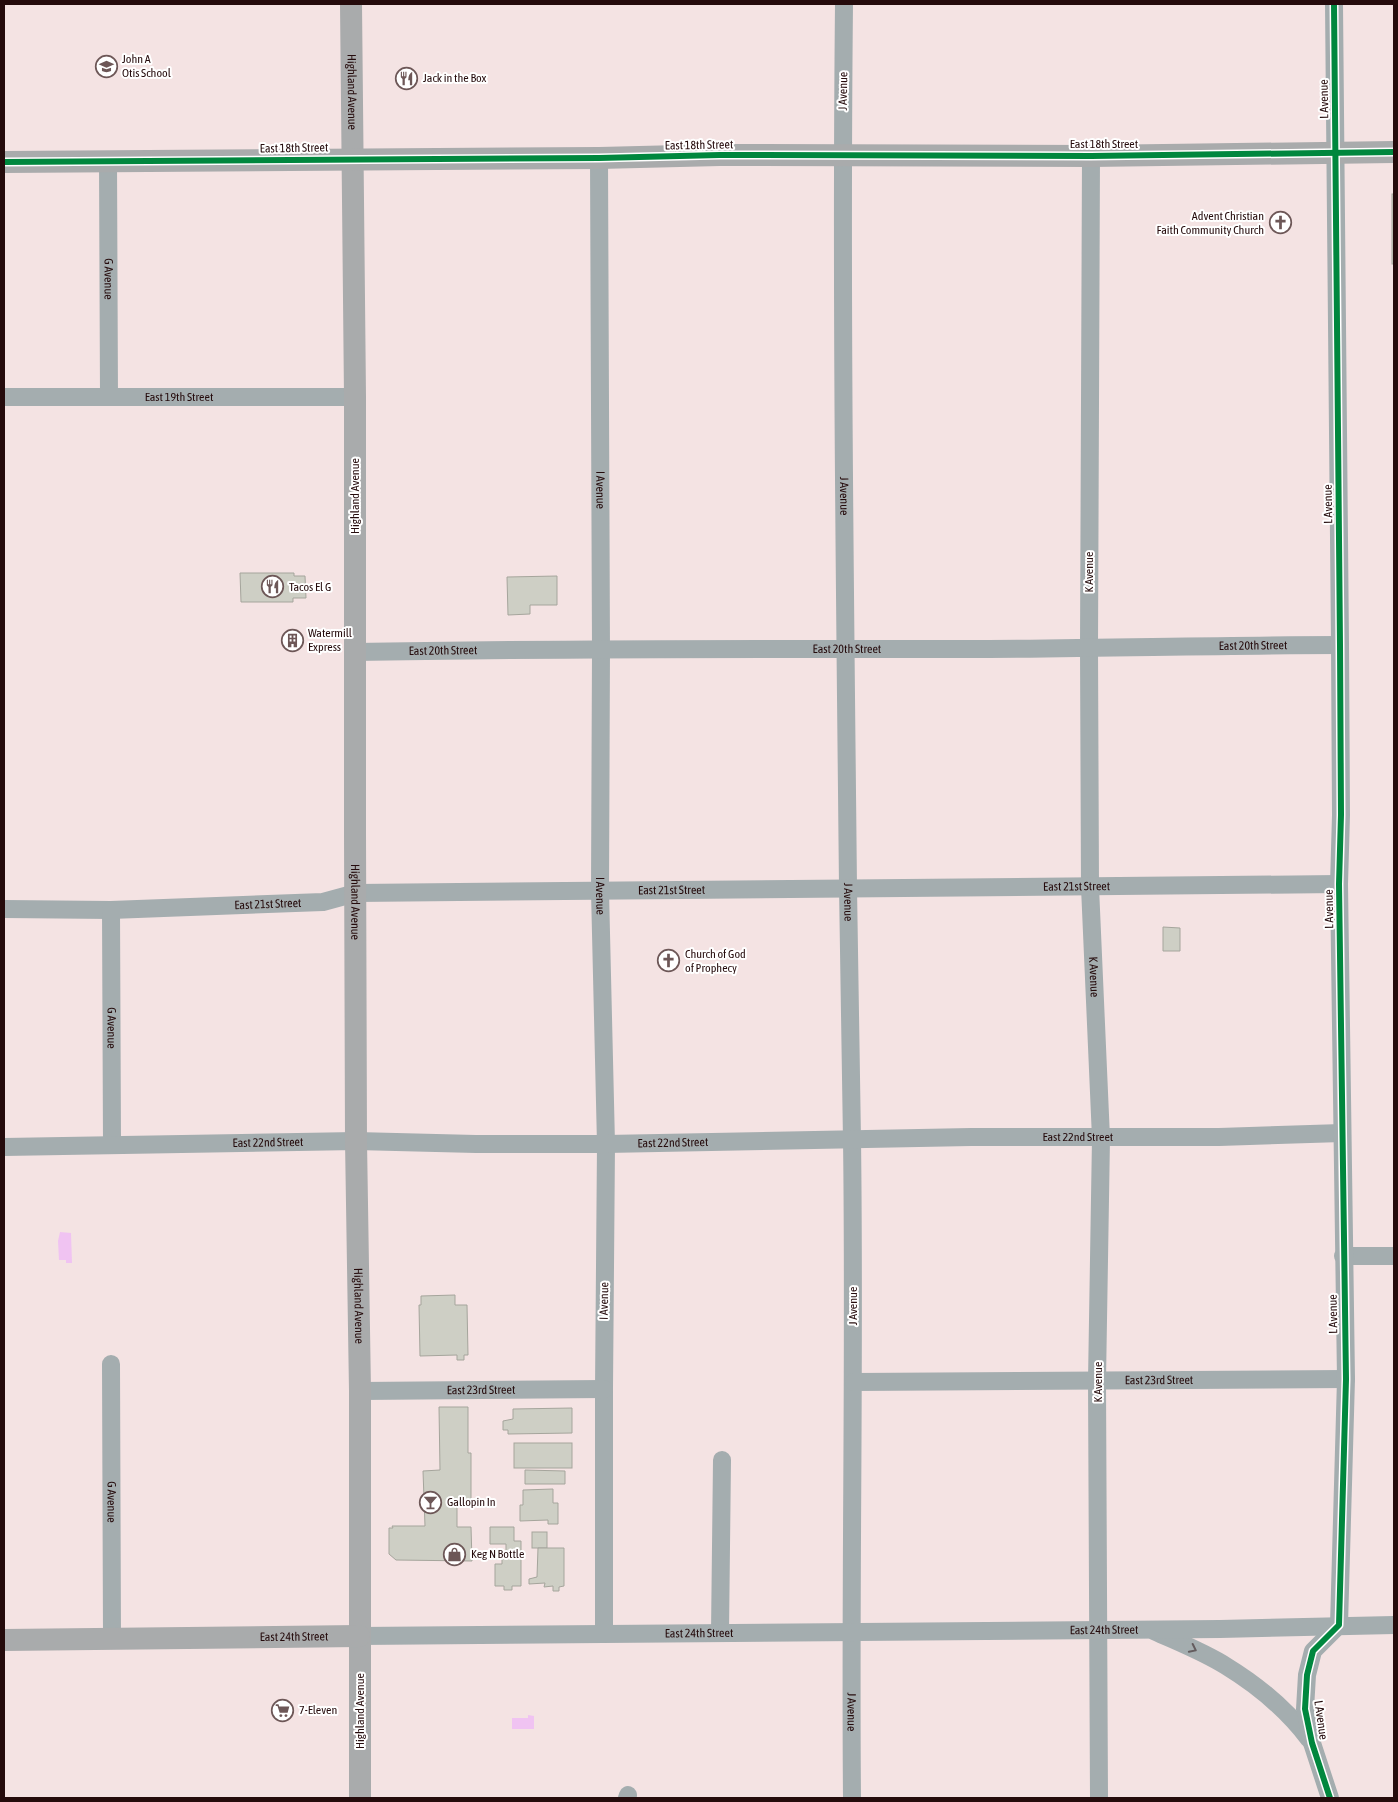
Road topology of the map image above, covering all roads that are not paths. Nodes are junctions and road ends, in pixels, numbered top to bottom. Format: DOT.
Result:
graph roads {
  1 [pos="351,4"];
  2 [pos="844,4"];
  3 [pos="1334,4"];
  4 [pos="1394,152"];
  5 [pos="1336,153"];
  6 [pos="842,155"];
  7 [pos="1091,156"];
  8 [pos="352,158"];
  9 [pos="598,158"];
  10 [pos="108,161"];
  11 [pos="4,162"];
  12 [pos="4,397"];
  13 [pos="108,397"];
  14 [pos="356,397"];
  15 [pos="1340,645"];
  16 [pos="1089,648"];
  17 [pos="846,649"];
  18 [pos="601,650"];
  19 [pos="355,652"];
  20 [pos="1339,884"];
  21 [pos="1090,887"];
  22 [pos="848,889"];
  23 [pos="600,891"];
  24 [pos="356,893"];
  25 [pos="4,909"];
  26 [pos="111,910"];
  27 [pos="1342,1134"];
  28 [pos="1101,1138"];
  29 [pos="852,1139"];
  30 [pos="356,1141"];
  31 [pos="606,1144"];
  32 [pos="112,1146"];
  33 [pos="4,1147"];
  34 [pos="1343,1256"];
  35 [pos="1394,1256"];
  36 [pos="111,1364"];
  37 [pos="1346,1379"];
  38 [pos="1097,1380"];
  39 [pos="854,1382"];
  40 [pos="604,1389"];
  41 [pos="360,1391"];
  42 [pos="722,1460"];
  43 [pos="1339,1625"];
  44 [pos="1394,1625"];
  45 [pos="1099,1629"];
  46 [pos="1149,1629"];
  47 [pos="850,1632"];
  48 [pos="720,1633"];
  49 [pos="604,1634"];
  50 [pos="359,1636"];
  51 [pos="112,1639"];
  52 [pos="4,1640"];
  53 [pos="1312,1743"];
  54 [pos="360,1798"];
  55 [pos="852,1798"];
  56 [pos="1099,1798"];
  57 [pos="1330,1798"];
  1 -- 8 [label="main road, Highland Avenue"];
  2 -- 6 [label="street, J Avenue"];
  3 -- 5 [label="street, L Avenue"];
  4 -- 5 [label="main road, East 18th Street"];
  5 -- 7 [label="main road, East 18th Street"];
  5 -- 15 [label="street, L Avenue"];
  6 -- 7 [label="main road, East 18th Street"];
  6 -- 9 [label="main road, East 18th Street"];
  6 -- 17 [label="street, J Avenue"];
  7 -- 16 [label="street, K Avenue"];
  8 -- 9 [label="main road, East 18th Street"];
  8 -- 10 [label="main road, East 18th Street"];
  8 -- 14 [label="main road, Highland Avenue"];
  9 -- 18 [label="street, I Avenue"];
  10 -- 11 [label="main road, East 18th Street"];
  10 -- 13 [label="street, G Avenue"];
  12 -- 13 [label="street, East 19th Street"];
  13 -- 14 [label="street, East 19th Street"];
  14 -- 19 [label="main road, Highland Avenue"];
  15 -- 16 [label="street, East 20th Street"];
  15 -- 20 [label="street, L Avenue"];
  16 -- 17 [label="street, East 20th Street"];
  16 -- 21 [label="street, K Avenue"];
  17 -- 18 [label="street, East 20th Street"];
  17 -- 22 [label="street, J Avenue"];
  18 -- 19 [label="street, East 20th Street"];
  18 -- 23 [label="street, I Avenue"];
  19 -- 24 [label="main road, Highland Avenue"];
  20 -- 21 [label="street, East 21st Street"];
  20 -- 27 [label="street, L Avenue"];
  21 -- 22 [label="street, East 21st Street"];
  21 -- 28 [label="street, K Avenue"];
  22 -- 23 [label="street, East 21st Street"];
  22 -- 29 [label="street, J Avenue"];
  23 -- 24 [label="street, East 21st Street"];
  23 -- 31 [label="street, I Avenue"];
  24 -- 26 [label="street, East 21st Street"];
  24 -- 30 [label="main road, Highland Avenue"];
  25 -- 26 [label="street, East 21st Street"];
  26 -- 32 [label="street, G Avenue"];
  27 -- 28 [label="street, East 22nd Street"];
  27 -- 34 [label="street, L Avenue"];
  28 -- 29 [label="street, East 22nd Street"];
  28 -- 38 [label="street, K Avenue"];
  29 -- 31 [label="street, East 22nd Street"];
  29 -- 39 [label="street, J Avenue"];
  30 -- 31 [label="street, East 22nd Street"];
  30 -- 32 [label="street, East 22nd Street"];
  30 -- 41 [label="main road, Highland Avenue"];
  31 -- 40 [label="street, I Avenue"];
  32 -- 33 [label="street, East 22nd Street"];
  34 -- 35 [label="street"];
  34 -- 37 [label="street, L Avenue"];
  36 -- 51 [label="street, G Avenue"];
  37 -- 38 [label="street, East 23rd Street"];
  37 -- 43 [label="street, L Avenue"];
  38 -- 39 [label="street, East 23rd Street"];
  38 -- 45 [label="street, K Avenue"];
  39 -- 47 [label="street, J Avenue"];
  40 -- 41 [label="street, East 23rd Street"];
  40 -- 49 [label="street, I Avenue"];
  41 -- 50 [label="main road, Highland Avenue"];
  42 -- 48 [label="street"];
  43 -- 44 [label="street, East 24th Street"];
  43 -- 46 [label="street, East 24th Street"];
  43 -- 53 [label="street, L Avenue"];
  45 -- 46 [label="street, East 24th Street"];
  45 -- 47 [label="street, East 24th Street"];
  45 -- 56 [label="street, K Avenue"];
  46 -- 53 [label="street, one-way"];
  47 -- 48 [label="street, East 24th Street"];
  47 -- 55 [label="street, J Avenue"];
  48 -- 49 [label="street, East 24th Street"];
  49 -- 50 [label="street, East 24th Street"];
  50 -- 51 [label="main road, East 24th Street"];
  50 -- 54 [label="main road, Highland Avenue"];
  51 -- 52 [label="main road, East 24th Street"];
  53 -- 57 [label="street, L Avenue"];
}
